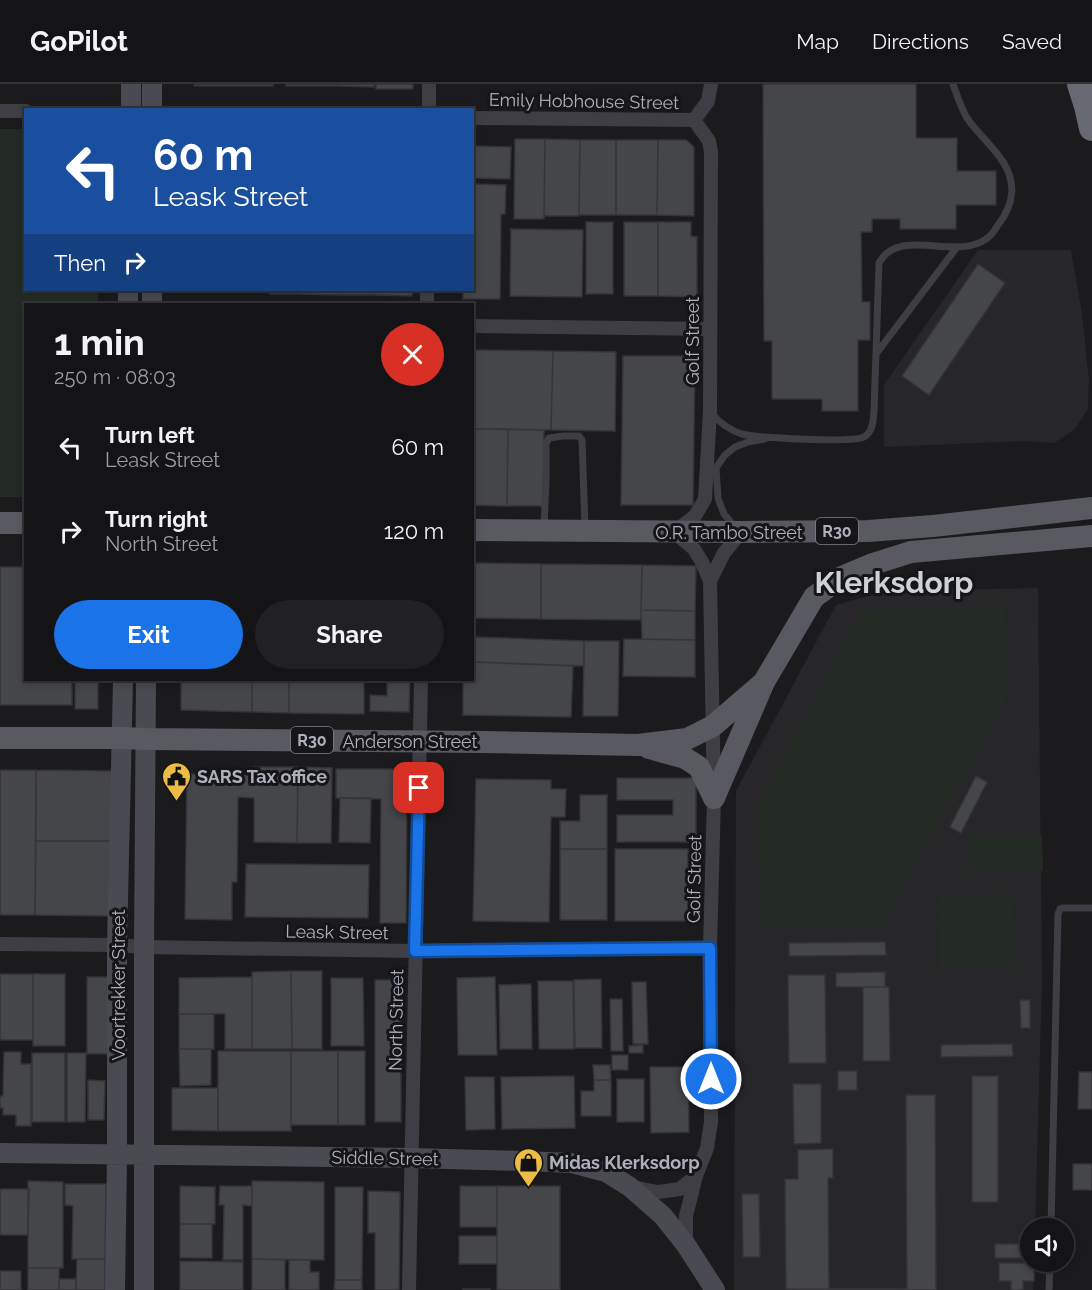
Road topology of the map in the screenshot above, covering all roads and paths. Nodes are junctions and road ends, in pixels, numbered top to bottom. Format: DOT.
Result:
graph roads {
  1 [pos="131,84"];
  2 [pos="152,84"];
  3 [pos="429,84"];
  4 [pos="711,84"];
  5 [pos="953,84"];
  6 [pos="1080,84"];
  7 [pos="131,108"];
  8 [pos="152,108"];
  9 [pos="429,108"];
  10 [pos="0,111"];
  11 [pos="24,111"];
  12 [pos="474,118"];
  13 [pos="694,120"];
  14 [pos="1092,128"];
  15 [pos="957,247"];
  16 [pos="474,326"];
  17 [pos="710,329"];
  18 [pos="876,354"];
  19 [pos="710,411"];
  20 [pos="776,438"];
  21 [pos="1092,508"];
  22 [pos="0,523"];
  23 [pos="24,523"];
  24 [pos="474,530"];
  25 [pos="544,531"];
  26 [pos="585,531"];
  27 [pos="674,532"];
  28 [pos="741,532"];
  29 [pos="1092,536"];
  30 [pos="710,581"];
  31 [pos="123,681"];
  32 [pos="146,681"];
  33 [pos="421,681"];
  34 [pos="764,682"];
  35 [pos="713,726"];
  36 [pos="0,738"];
  37 [pos="122,738"];
  38 [pos="146,739"];
  39 [pos="421,741"];
  40 [pos="638,745"];
  41 [pos="714,798"];
  42 [pos="1092,908"];
  43 [pos="0,944"];
  44 [pos="117,945"];
  45 [pos="144,947"];
  46 [pos="710,948"];
  47 [pos="415,951"];
  48 [pos="0,1153"];
  49 [pos="117,1155"];
  50 [pos="144,1155"];
  51 [pos="412,1158"];
  52 [pos="696,1176"];
  53 [pos="630,1187"];
  54 [pos="1051,1218"];
  55 [pos="686,1245"];
  56 [pos="1050,1272"];
  57 [pos="115,1290"];
  58 [pos="144,1290"];
  59 [pos="409,1290"];
  60 [pos="715,1290"];
  61 [pos="1049,1290"];
  1 -- 7 [label="street"];
  2 -- 8 [label="street"];
  3 -- 9 [label="street"];
  4 -- 13 [label="street"];
  5 -- 15 [label="lane"];
  6 -- 14 [label="highway"];
  10 -- 11 [label="street"];
  12 -- 13 [label="street, Emily Hobhouse Street"];
  13 -- 17 [label="street, Golf Street"];
  15 -- 18 [label="lane"];
  15 -- 18 [label="lane"];
  16 -- 17 [label="street"];
  17 -- 19 [label="street, Golf Street"];
  18 -- 20 [label="lane"];
  19 -- 20 [label="lane"];
  19 -- 27 [label="street, Golf Street"];
  20 -- 28 [label="lane"];
  21 -- 28 [label="main road, O.R. Tambo Street / R30"];
  22 -- 23 [label="main road"];
  24 -- 25 [label="main road, O.R. Tambo Street / R30"];
  25 -- 26 [label="main road, O.R. Tambo Street / R30"];
  25 -- 26 [label="lane"];
  26 -- 27 [label="main road, O.R. Tambo Street / R30"];
  27 -- 28 [label="main road, O.R. Tambo Street / R30"];
  27 -- 30 [label="street, Golf Street"];
  28 -- 30 [label="street, Golf Street"];
  29 -- 34 [label="main road, R30"];
  30 -- 35 [label="street, Golf Street"];
  31 -- 37 [label="street, Voortrekker Street"];
  32 -- 38 [label="street, Voortrekker Street"];
  33 -- 39 [label="street, North Street"];
  34 -- 35 [label="main road, Anderson Street / R30"];
  34 -- 41 [label="main road"];
  35 -- 40 [label="main road, Anderson Street / R30"];
  35 -- 41 [label="street, Golf Street"];
  36 -- 37 [label="main road, Anderson Street / R30"];
  37 -- 38 [label="main road, Anderson Street / R30"];
  37 -- 44 [label="street, Voortrekker Street"];
  38 -- 39 [label="main road, Anderson Street / R30"];
  38 -- 45 [label="street, Voortrekker Street"];
  39 -- 40 [label="main road, Anderson Street / R30"];
  39 -- 47 [label="street, North Street"];
  40 -- 41 [label="main road"];
  41 -- 46 [label="street, Golf Street"];
  42 -- 54 [label="lane"];
  43 -- 44 [label="street, Leask Street"];
  44 -- 45 [label="street, Leask Street"];
  44 -- 49 [label="street, Voortrekker Street"];
  45 -- 47 [label="street, Leask Street"];
  45 -- 50 [label="street, Voortrekker Street"];
  46 -- 47 [label="street, Leask Street"];
  46 -- 52 [label="street, Golf Street"];
  47 -- 51 [label="street, North Street"];
  48 -- 49 [label="street, Siddle Street"];
  49 -- 50 [label="street, Siddle Street"];
  49 -- 57 [label="street, Voortrekker Street"];
  50 -- 51 [label="street, Siddle Street"];
  50 -- 58 [label="street, Voortrekker Street"];
  51 -- 53 [label="street, Siddle Street"];
  51 -- 59 [label="street, North Street"];
  52 -- 53 [label="street"];
  52 -- 55 [label="street, Golf Street"];
  53 -- 55 [label="street, Siddle Street"];
  55 -- 60 [label="street, Siddle Street"];
  56 -- 61 [label="lane"];
}
